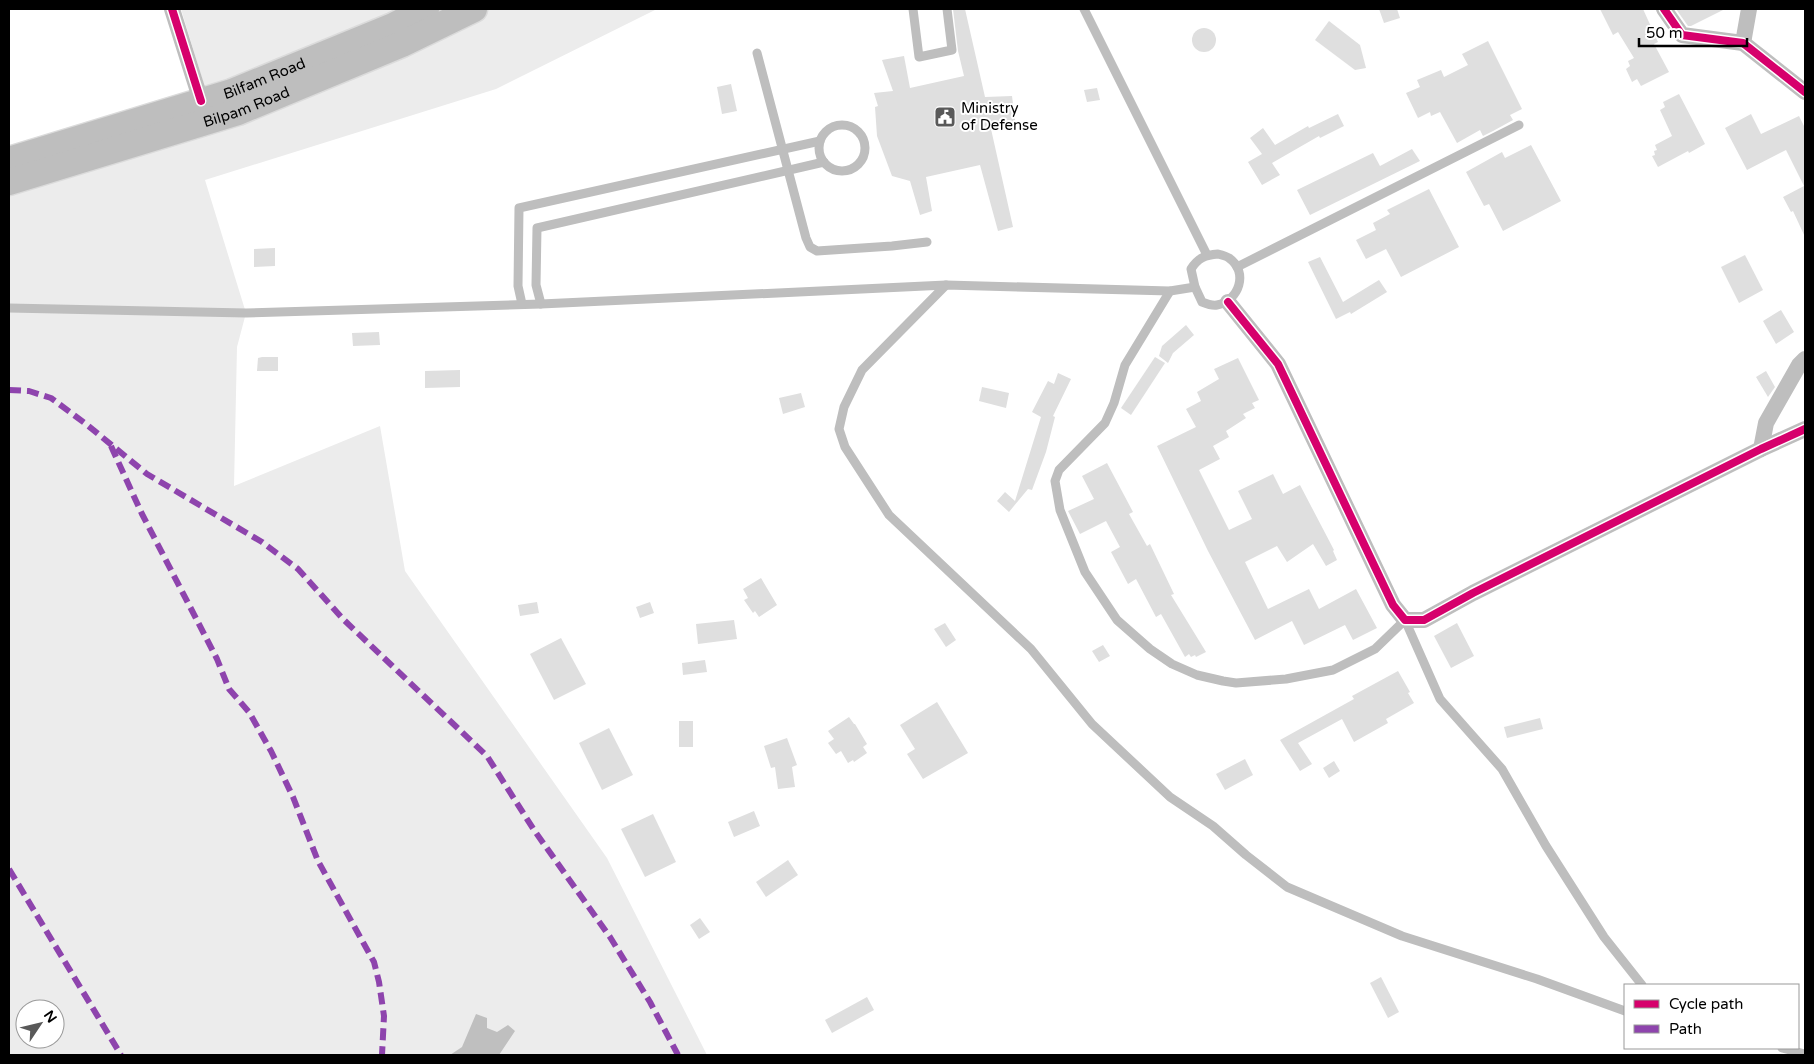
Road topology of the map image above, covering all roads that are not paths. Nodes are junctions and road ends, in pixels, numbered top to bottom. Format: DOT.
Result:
graph roads {
  1 [pos="172,9"];
  2 [pos="426,9"];
  3 [pos="474,9"];
  4 [pos="913,9"];
  5 [pos="947,9"];
  6 [pos="1084,9"];
  7 [pos="1664,9"];
  8 [pos="1749,9"];
  9 [pos="1743,43"];
  10 [pos="757,53"];
  11 [pos="1805,92"];
  12 [pos="201,101"];
  13 [pos="1519,125"];
  14 [pos="820,140"];
  15 [pos="781,149"];
  16 [pos="9,160"];
  17 [pos="824,162"];
  18 [pos="788,171"];
  19 [pos="9,182"];
  20 [pos="927,242"];
  21 [pos="1207,255"];
  22 [pos="1237,267"];
  23 [pos="946,286"];
  24 [pos="1195,287"];
  25 [pos="1170,291"];
  26 [pos="1228,302"];
  27 [pos="522,304"];
  28 [pos="541,304"];
  29 [pos="9,308"];
  30 [pos="1805,359"];
  31 [pos="1805,429"];
  32 [pos="1761,448"];
  33 [pos="1405,620"];
  34 [pos="1641,984"];
  35 [pos="1624,1011"];
  36 [pos="1786,1049"];
  37 [pos="1805,1054"];
  1 -- 12 [label="street"];
  2 -- 12 [label="main road, Bilfam Road"];
  3 -- 19 [label="main road, Bilpam Road"];
  4 -- 5 [label="lane"];
  6 -- 21 [label="lane"];
  7 -- 9 [label="street"];
  8 -- 9 [label="street"];
  9 -- 11 [label="street"];
  10 -- 15 [label="lane"];
  12 -- 16 [label="main road, Bilfam Road"];
  13 -- 22 [label="lane"];
  14 -- 15 [label="lane"];
  14 -- 17 [label="lane"];
  14 -- 17 [label="lane"];
  15 -- 18 [label="lane"];
  15 -- 27 [label="lane"];
  17 -- 18 [label="lane"];
  18 -- 20 [label="lane"];
  18 -- 28 [label="lane"];
  21 -- 22 [label="lane"];
  21 -- 24 [label="lane"];
  22 -- 26 [label="lane"];
  23 -- 25 [label="lane"];
  23 -- 28 [label="lane"];
  23 -- 35 [label="lane"];
  24 -- 25 [label="lane"];
  24 -- 26 [label="lane"];
  25 -- 33 [label="lane"];
  26 -- 33 [label="street"];
  27 -- 28 [label="lane"];
  27 -- 29 [label="lane"];
  30 -- 32 [label="street"];
  31 -- 32 [label="street"];
  32 -- 33 [label="street"];
  33 -- 34 [label="lane"];
  36 -- 37 [label="lane"];
}
